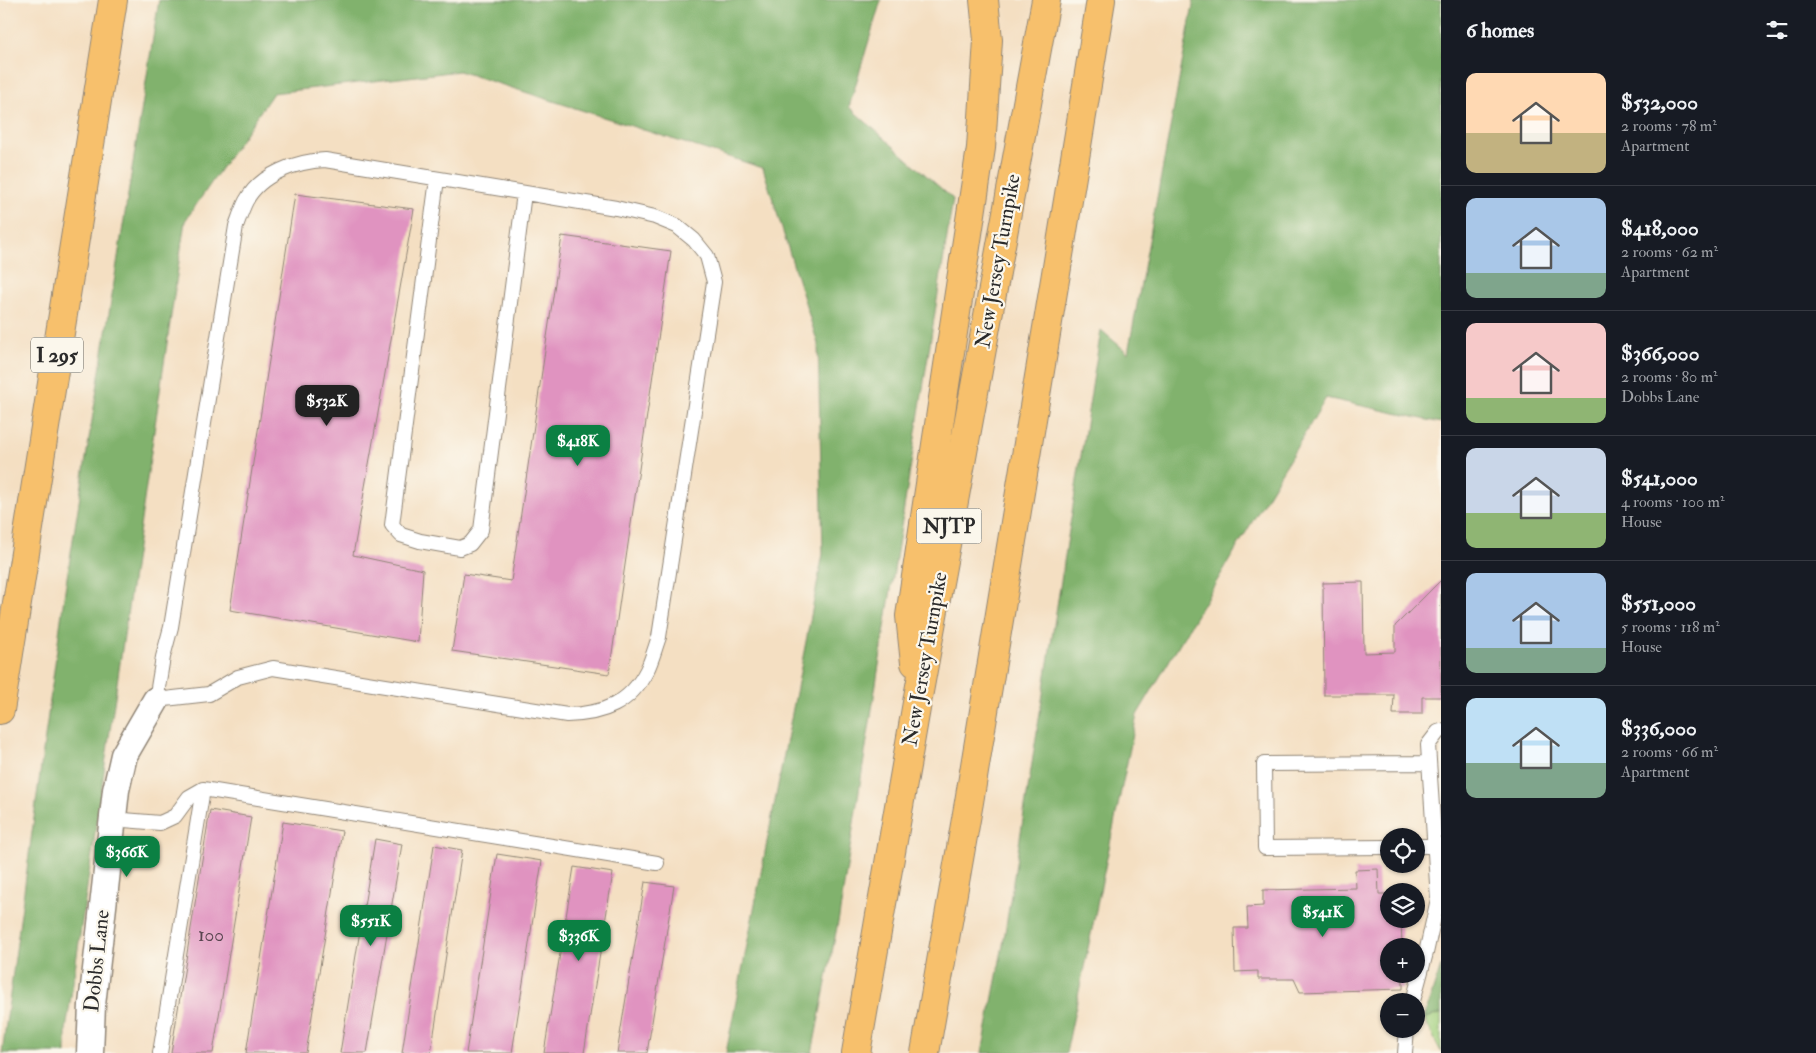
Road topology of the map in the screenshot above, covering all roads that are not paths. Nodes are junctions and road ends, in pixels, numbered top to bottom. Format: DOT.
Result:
graph roads {
  1 [pos="113,0"];
  2 [pos="984,0"];
  3 [pos="1046,0"];
  4 [pos="1101,0"];
  5 [pos="437,179"];
  6 [pos="524,193"];
  7 [pos="918,697"];
  8 [pos="156,700"];
  9 [pos="0,710"];
  10 [pos="1441,731"];
  11 [pos="1428,763"];
  12 [pos="1436,780"];
  13 [pos="204,789"];
  14 [pos="112,818"];
  15 [pos="1425,846"];
  16 [pos="1435,846"];
  17 [pos="1380,847"];
  18 [pos="657,863"];
  19 [pos="1415,993"];
  20 [pos="1406,1038"];
  21 [pos="90,1053"];
  22 [pos="160,1053"];
  23 [pos="856,1053"];
  24 [pos="925,1053"];
  25 [pos="1405,1053"];
  1 -- 9 [label="highway, I 295"];
  2 -- 7 [label="highway"];
  3 -- 7 [label="highway, New Jersey Turnpike / NJTP"];
  4 -- 24 [label="highway, NJTP"];
  5 -- 6 [label="lane"];
  5 -- 6 [label="lane"];
  5 -- 8 [label="lane"];
  6 -- 8 [label="lane"];
  7 -- 23 [label="highway, New Jersey Turnpike / NJTP"];
  8 -- 14 [label="street, Dobbs Lane"];
  10 -- 11 [label="lane"];
  11 -- 12 [label="lane"];
  11 -- 17 [label="lane"];
  12 -- 16 [label="lane"];
  13 -- 14 [label="lane"];
  13 -- 18 [label="lane"];
  13 -- 22 [label="lane"];
  14 -- 21 [label="street, Dobbs Lane"];
  15 -- 16 [label="lane"];
  16 -- 19 [label="lane"];
  20 -- 25 [label="lane"];
}
